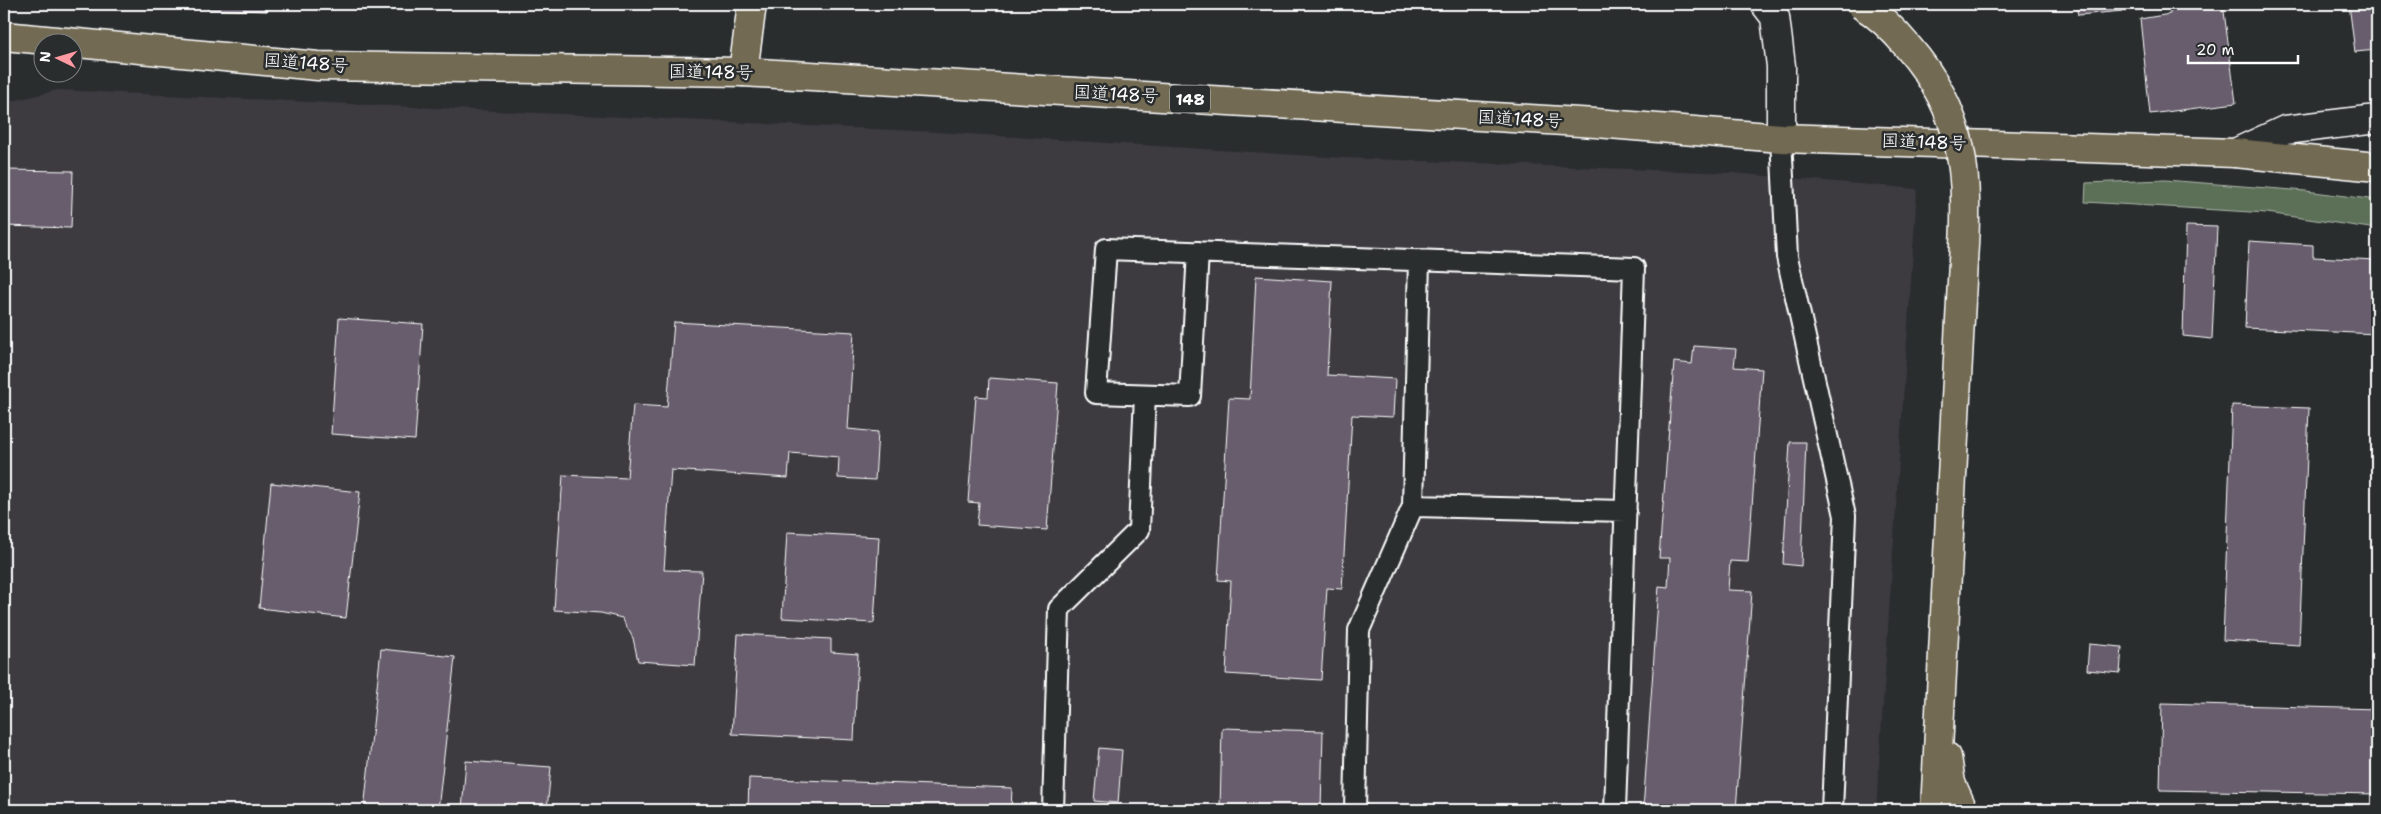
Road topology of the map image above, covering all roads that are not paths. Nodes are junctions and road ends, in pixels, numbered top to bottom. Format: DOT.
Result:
graph roads {
  1 [pos="752,4"];
  2 [pos="1765,4"];
  3 [pos="1860,4"];
  4 [pos="4,36"];
  5 [pos="743,72"];
  6 [pos="2377,119"];
  7 [pos="1781,138"];
  8 [pos="2235,153"];
  9 [pos="2377,167"];
  10 [pos="1198,252"];
  11 [pos="1419,260"];
  12 [pos="1145,395"];
  13 [pos="1413,506"];
  14 [pos="1626,511"];
  15 [pos="1942,678"];
  16 [pos="1053,810"];
  17 [pos="1355,810"];
  18 [pos="1615,810"];
  19 [pos="1832,810"];
  20 [pos="1935,810"];
  21 [pos="1963,810"];
  1 -- 5 [label="highway"];
  2 -- 7 [label="street"];
  3 -- 15 [label="highway, bridge"];
  4 -- 5 [label="highway, 国道148号 / 148"];
  5 -- 7 [label="highway, 国道148号 / 148"];
  6 -- 8 [label="street"];
  7 -- 8 [label="highway, 国道148号 / 148"];
  7 -- 19 [label="lane"];
  8 -- 9 [label="highway, 国道148号 / 148"];
  10 -- 11 [label="lane"];
  10 -- 12 [label="lane"];
  10 -- 12 [label="lane"];
  11 -- 13 [label="lane"];
  11 -- 14 [label="lane"];
  12 -- 16 [label="lane"];
  13 -- 14 [label="lane"];
  13 -- 17 [label="lane"];
  14 -- 18 [label="lane"];
  15 -- 20 [label="highway"];
  15 -- 21 [label="highway"];
}
